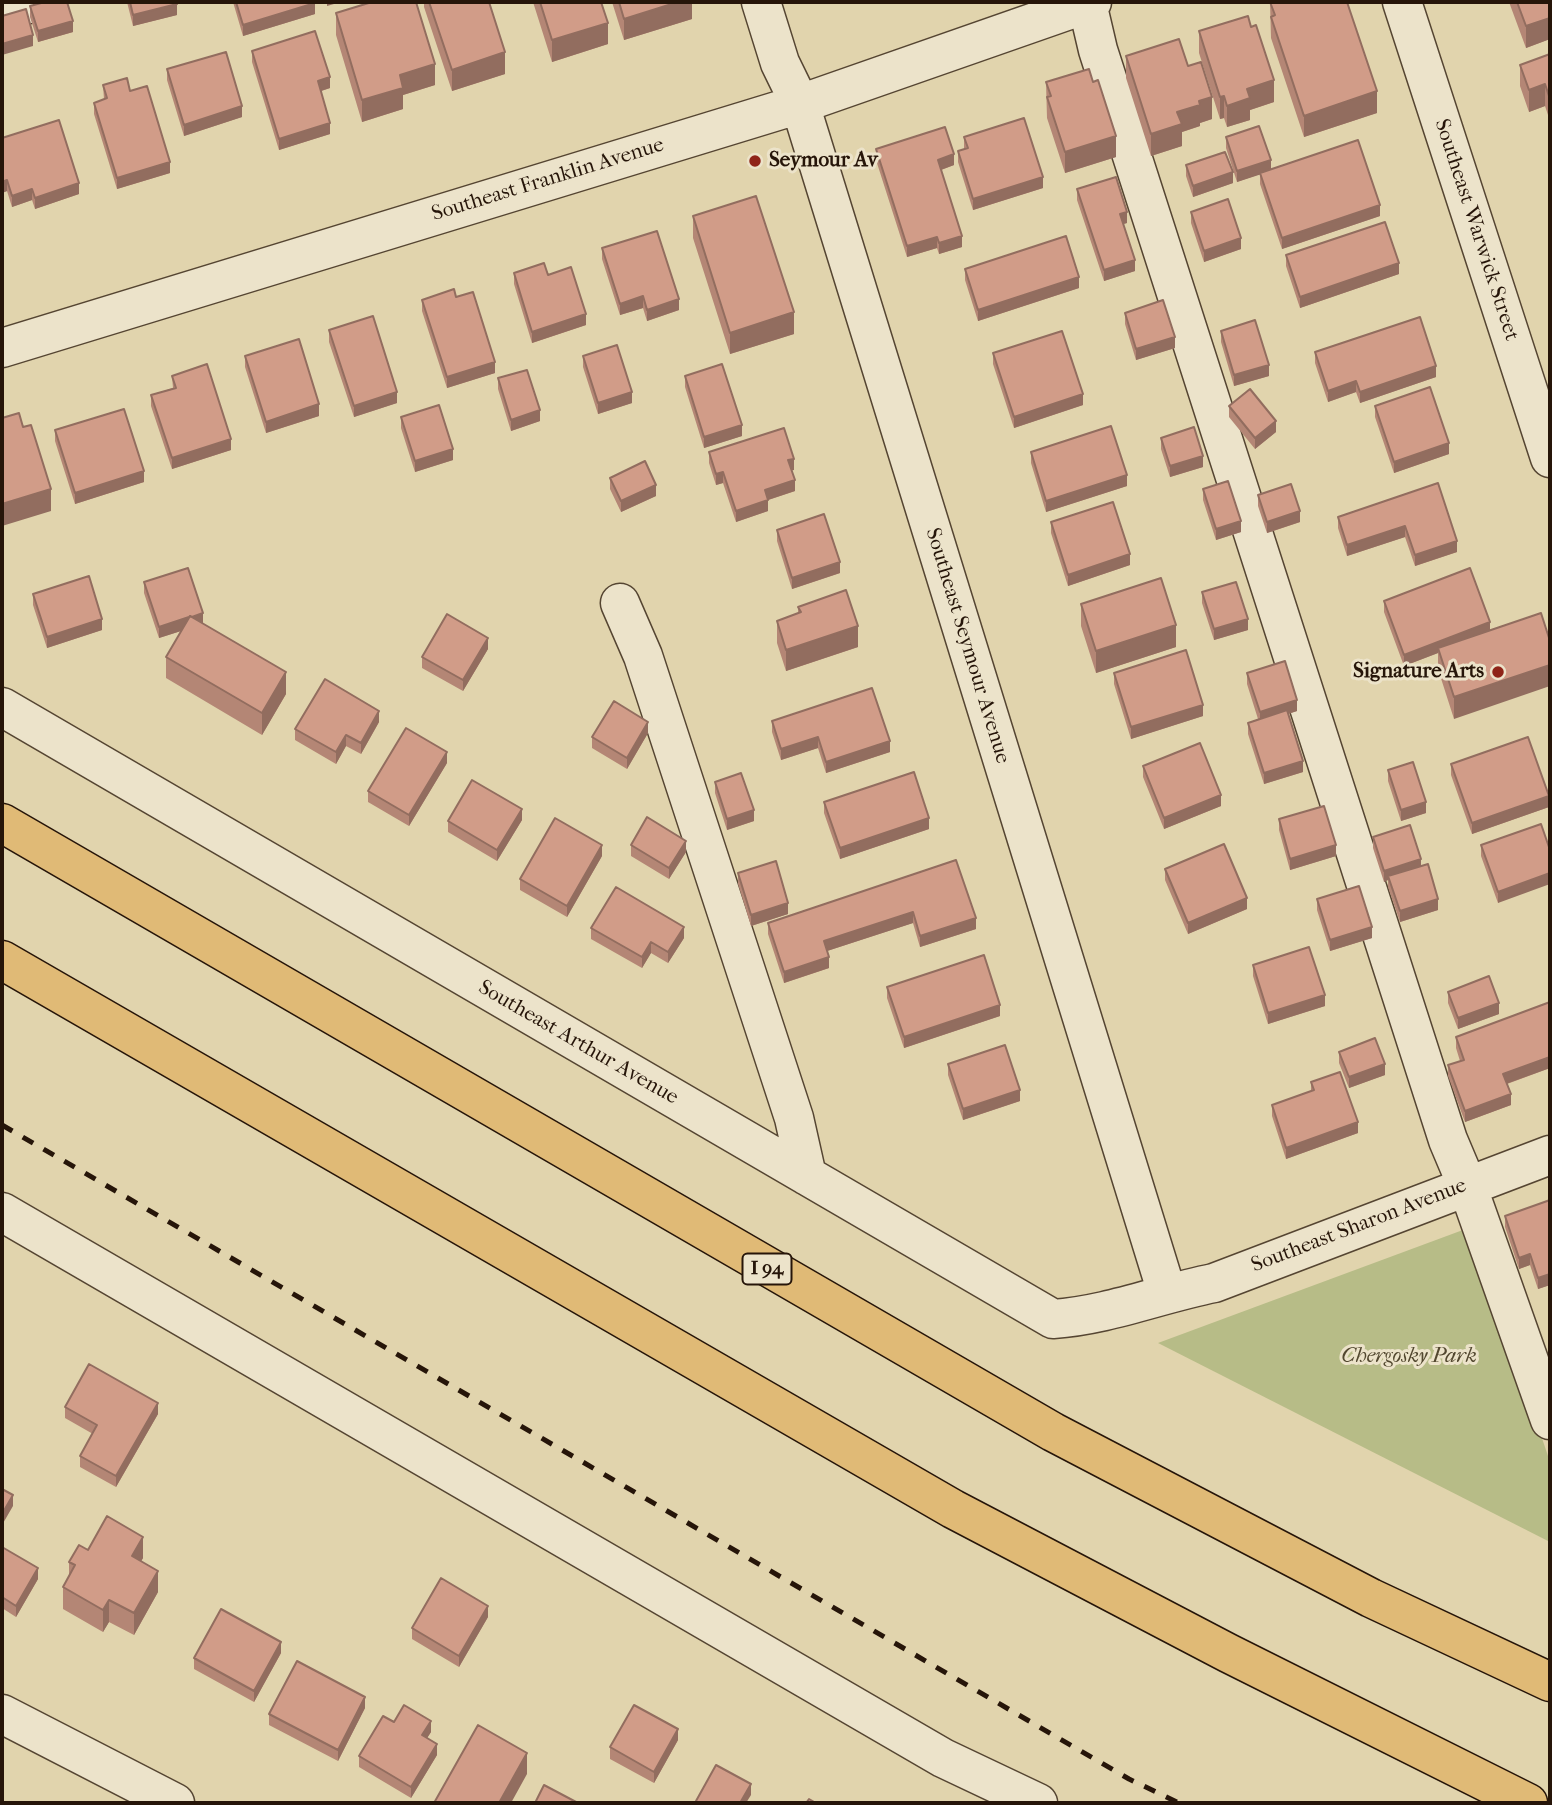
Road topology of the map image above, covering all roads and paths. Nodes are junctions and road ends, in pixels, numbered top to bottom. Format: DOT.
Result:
graph roads {
  1 [pos="35,2"];
  2 [pos="761,2"];
  3 [pos="1402,2"];
  4 [pos="1089,3"];
  5 [pos="2,12"];
  6 [pos="800,104"];
  7 [pos="2,348"];
  8 [pos="1550,458"];
  9 [pos="620,603"];
  10 [pos="2,707"];
  11 [pos="2,823"];
  12 [pos="2,960"];
  13 [pos="1550,1156"];
  14 [pos="807,1176"];
  15 [pos="1466,1185"];
  16 [pos="2,1212"];
  17 [pos="1167,1293"];
  18 [pos="1550,1420"];
  19 [pos="1550,1682"];
  20 [pos="2,1714"];
  21 [pos="175,1803"];
  22 [pos="1038,1803"];
  23 [pos="1528,1803"];
  1 -- 5 [label="street"];
  2 -- 6 [label="street, Southeast Seymour Avenue"];
  3 -- 8 [label="street, Southeast Warwick Street"];
  4 -- 6 [label="street, Southeast Franklin Avenue"];
  4 -- 15 [label="street"];
  6 -- 7 [label="street, Southeast Franklin Avenue"];
  6 -- 17 [label="street, Southeast Seymour Avenue"];
  9 -- 14 [label="street"];
  10 -- 14 [label="street, Southeast Arthur Avenue"];
  11 -- 19 [label="highway, I 94"];
  12 -- 23 [label="highway"];
  13 -- 15 [label="street, Southeast Sharon Avenue"];
  14 -- 17 [label="street, Southeast Arthur Avenue"];
  15 -- 17 [label="street, Southeast Sharon Avenue"];
  15 -- 18 [label="street"];
  16 -- 22 [label="street"];
  20 -- 21 [label="street"];
}
